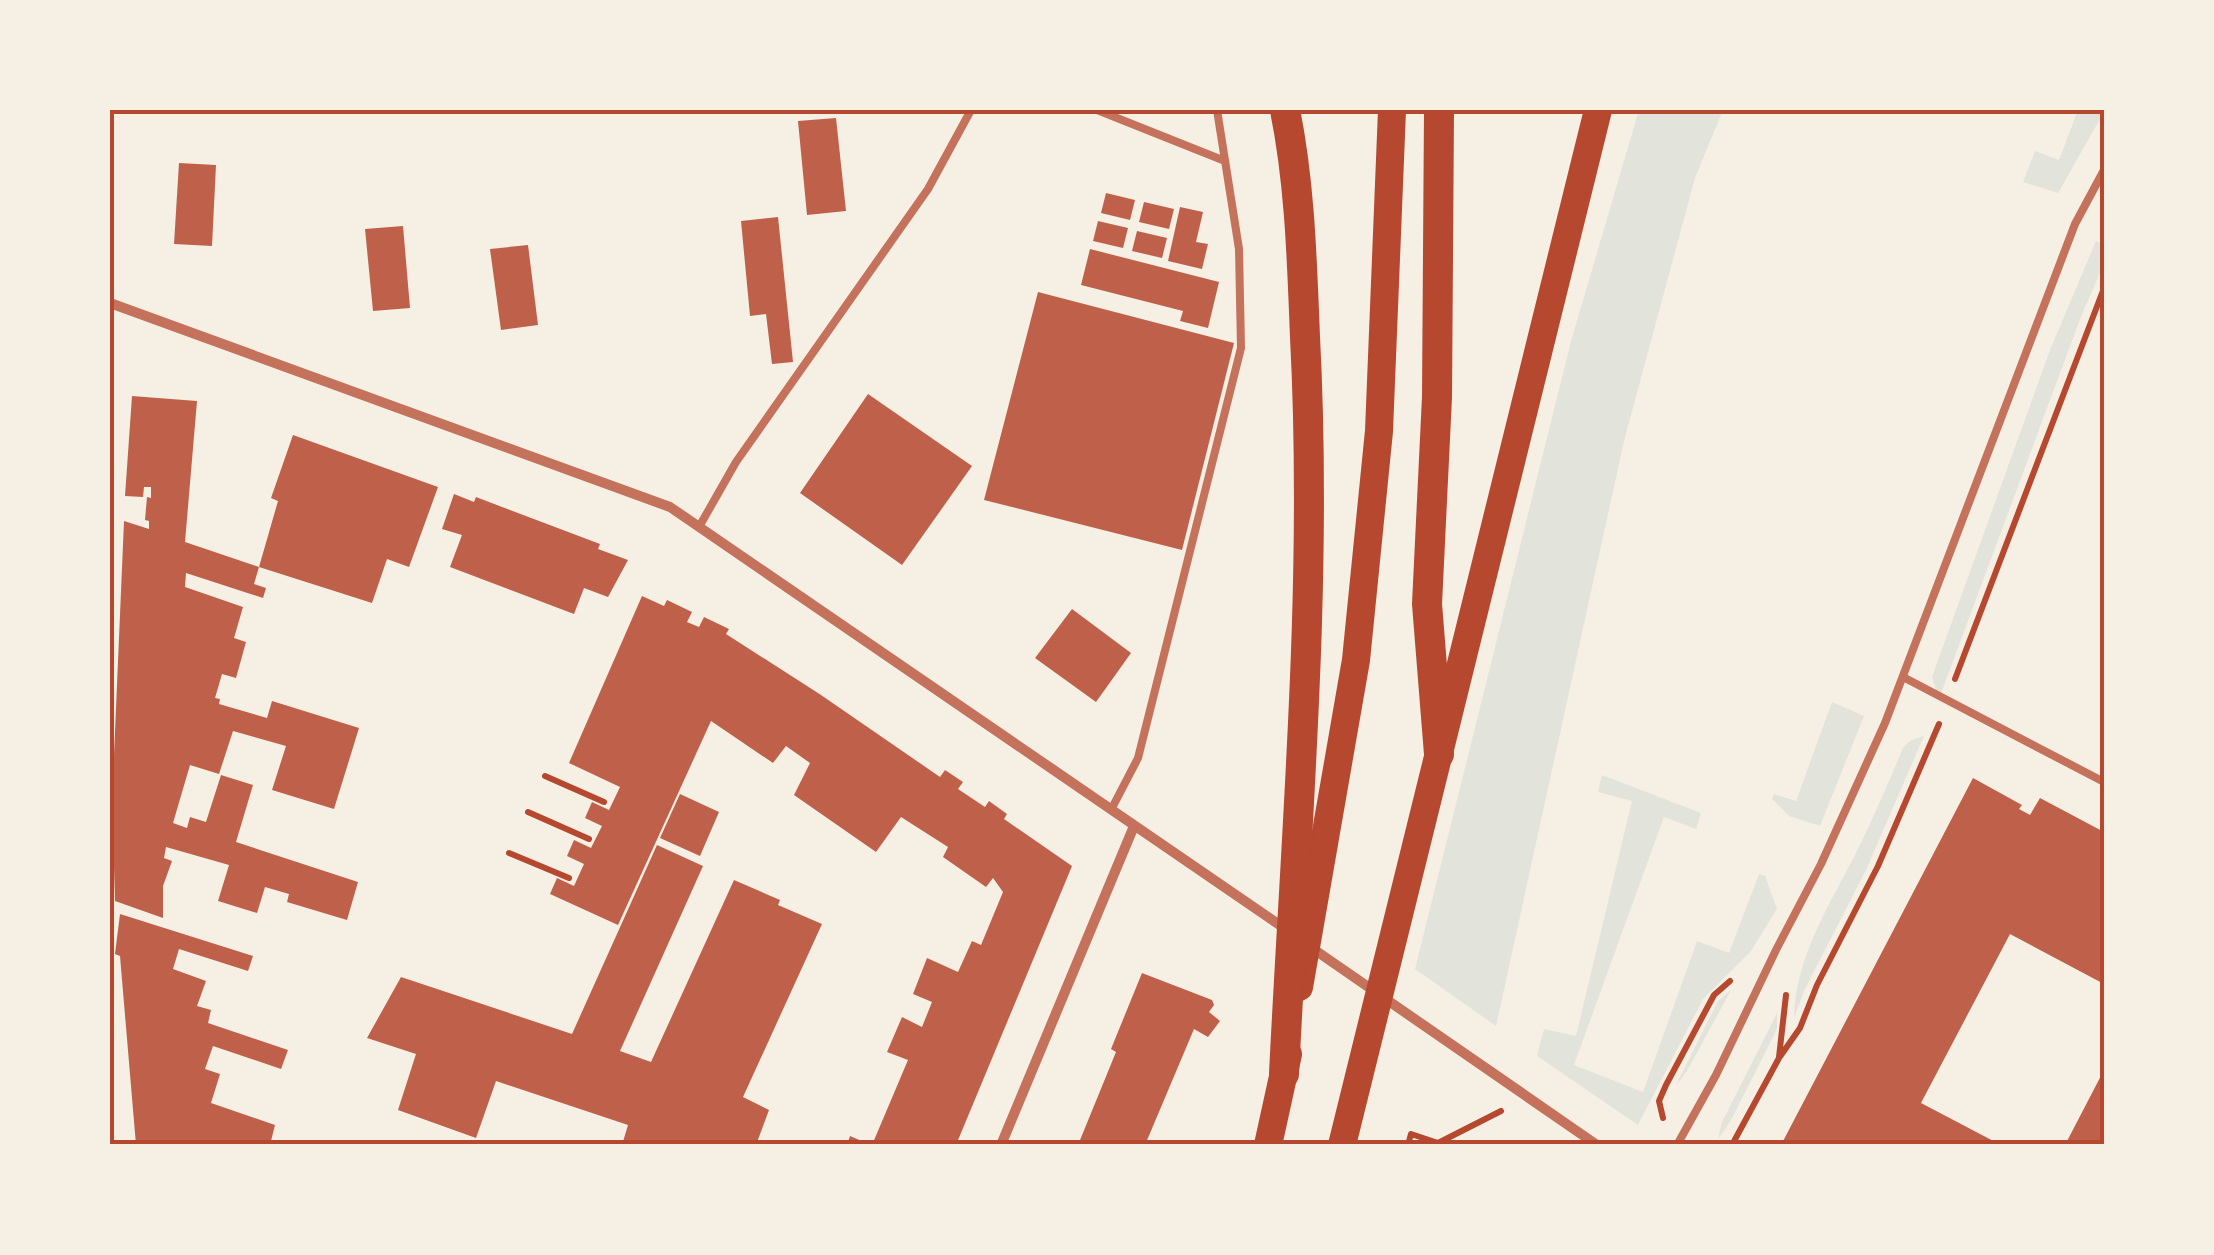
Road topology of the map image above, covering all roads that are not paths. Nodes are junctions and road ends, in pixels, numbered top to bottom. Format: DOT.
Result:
graph roads {
  1 [pos="971,110"];
  2 [pos="1097,110"];
  3 [pos="1217,110"];
  4 [pos="1284,110"];
  5 [pos="1392,110"];
  6 [pos="1439,110"];
  7 [pos="1598,110"];
  8 [pos="1224,161"];
  9 [pos="2104,170"];
  10 [pos="2094,186"];
  11 [pos="2104,192"];
  12 [pos="110,304"];
  13 [pos="699,526"];
  14 [pos="1902,677"];
  15 [pos="1439,754"];
  16 [pos="2104,782"];
  17 [pos="1110,810"];
  18 [pos="1134,826"];
  19 [pos="1284,1074"];
  20 [pos="1001,1145"];
  21 [pos="1268,1145"];
  22 [pos="1342,1145"];
  23 [pos="1597,1145"];
  24 [pos="1677,1145"];
  1 -- 13 [label="lane"];
  2 -- 8 [label="lane"];
  3 -- 8 [label="lane"];
  4 -- 19 [label="highway"];
  5 -- 19 [label="highway"];
  6 -- 15 [label="highway"];
  7 -- 15 [label="highway"];
  8 -- 17 [label="lane"];
  9 -- 10 [label="lane"];
  10 -- 11 [label="lane"];
  10 -- 14 [label="lane"];
  12 -- 13 [label="street"];
  13 -- 17 [label="street"];
  14 -- 16 [label="lane"];
  14 -- 24 [label="lane"];
  15 -- 22 [label="highway"];
  17 -- 18 [label="street"];
  18 -- 20 [label="street"];
  18 -- 23 [label="street"];
  19 -- 21 [label="highway"];
}
